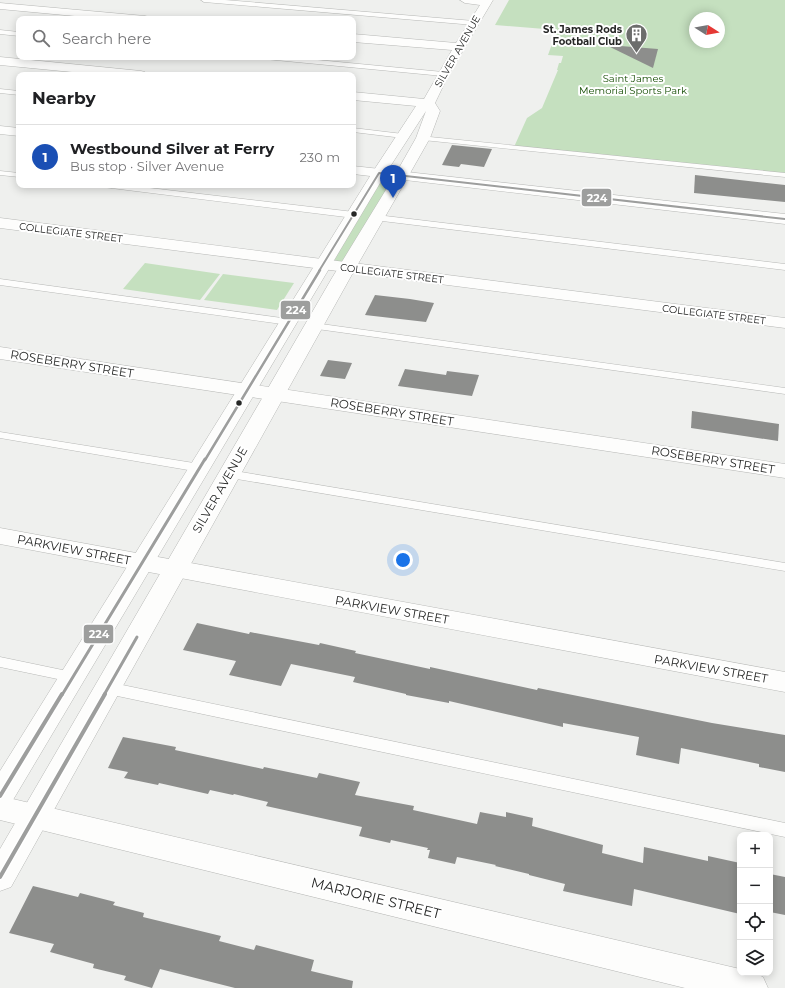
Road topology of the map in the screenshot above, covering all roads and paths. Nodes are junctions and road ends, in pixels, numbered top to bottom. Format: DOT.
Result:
graph roads {
  1 [pos="204,0"];
  2 [pos="465,0"];
  3 [pos="487,1"];
  4 [pos="0,6"];
  5 [pos="112,16"];
  6 [pos="474,23"];
  7 [pos="0,32"];
  8 [pos="16,34"];
  9 [pos="356,38"];
  10 [pos="459,47"];
  11 [pos="297,60"];
  12 [pos="0,61"];
  13 [pos="111,72"];
  14 [pos="444,74"];
  15 [pos="0,91"];
  16 [pos="16,94"];
  17 [pos="356,96"];
  18 [pos="428,103"];
  19 [pos="0,130"];
  20 [pos="356,130"];
  21 [pos="16,132"];
  22 [pos="403,136"];
  23 [pos="423,138"];
  24 [pos="356,170"];
  25 [pos="0,173"];
  26 [pos="379,173"];
  27 [pos="16,175"];
  28 [pos="785,175"];
  29 [pos="402,176"];
  30 [pos="129,188"];
  31 [pos="354,214"];
  32 [pos="377,218"];
  33 [pos="785,219"];
  34 [pos="0,223"];
  35 [pos="324,264"];
  36 [pos="348,267"];
  37 [pos="785,267"];
  38 [pos="0,282"];
  39 [pos="288,322"];
  40 [pos="785,323"];
  41 [pos="314,326"];
  42 [pos="0,353"];
  43 [pos="247,390"];
  44 [pos="785,391"];
  45 [pos="275,394"];
  46 [pos="0,435"];
  47 [pos="200,468"];
  48 [pos="785,471"];
  49 [pos="229,474"];
  50 [pos="0,536"];
  51 [pos="142,563"];
  52 [pos="785,567"];
  53 [pos="176,569"];
  54 [pos="0,662"];
  55 [pos="72,677"];
  56 [pos="785,682"];
  57 [pos="108,688"];
  58 [pos="0,796"];
  59 [pos="0,808"];
  60 [pos="35,816"];
  61 [pos="785,830"];
  62 [pos="0,877"];
  63 [pos="751,988"];
  1 -- 6 [label="lane"];
  2 -- 3 [label="street"];
  3 -- 6 [label="street, SILVER AVENUE"];
  4 -- 5 [label="street"];
  6 -- 10 [label="street, SILVER AVENUE"];
  7 -- 8 [label="lane"];
  9 -- 10 [label="street"];
  10 -- 14 [label="street, SILVER AVENUE"];
  11 -- 14 [label="lane"];
  12 -- 13 [label="street"];
  14 -- 18 [label="street, SILVER AVENUE"];
  15 -- 16 [label="lane"];
  17 -- 18 [label="street"];
  18 -- 22 [label="street, SILVER AVENUE"];
  18 -- 23 [label="street, SILVER AVENUE"];
  19 -- 21 [label="street"];
  20 -- 22 [label="lane"];
  22 -- 26 [label="street, SILVER AVENUE"];
  23 -- 28 [label="lane"];
  23 -- 29 [label="street, SILVER AVENUE"];
  24 -- 26 [label="street"];
  25 -- 27 [label="lane"];
  26 -- 29 [label="street"];
  26 -- 31 [label="street, SILVER AVENUE"];
  29 -- 32 [label="street, SILVER AVENUE"];
  29 -- 33 [label="street"];
  30 -- 31 [label="lane"];
  31 -- 35 [label="street, SILVER AVENUE"];
  32 -- 36 [label="street, SILVER AVENUE"];
  32 -- 37 [label="lane"];
  34 -- 35 [label="street, COLLEGIATE STREET"];
  35 -- 36 [label="street, COLLEGIATE STREET"];
  35 -- 39 [label="street, SILVER AVENUE"];
  36 -- 40 [label="street, COLLEGIATE STREET"];
  36 -- 41 [label="street, SILVER AVENUE"];
  38 -- 39 [label="lane"];
  39 -- 43 [label="street, SILVER AVENUE"];
  41 -- 44 [label="lane"];
  41 -- 45 [label="street, SILVER AVENUE"];
  42 -- 43 [label="street, ROSEBERRY STREET"];
  43 -- 45 [label="street, ROSEBERRY STREET"];
  43 -- 47 [label="street, SILVER AVENUE"];
  45 -- 48 [label="street, ROSEBERRY STREET"];
  45 -- 49 [label="street, SILVER AVENUE"];
  46 -- 47 [label="lane"];
  47 -- 51 [label="street, SILVER AVENUE"];
  49 -- 52 [label="lane"];
  49 -- 53 [label="street, SILVER AVENUE"];
  50 -- 51 [label="street, PARKVIEW STREET"];
  51 -- 53 [label="street, PARKVIEW STREET"];
  51 -- 55 [label="street, SILVER AVENUE"];
  53 -- 56 [label="street, PARKVIEW STREET"];
  53 -- 57 [label="street, SILVER AVENUE"];
  54 -- 55 [label="lane"];
  55 -- 58 [label="street, SILVER AVENUE"];
  57 -- 60 [label="street, SILVER AVENUE"];
  57 -- 61 [label="lane"];
  59 -- 60 [label="street, MARJORIE STREET"];
  60 -- 62 [label="street, SILVER AVENUE"];
  60 -- 63 [label="street, MARJORIE STREET"];
}
